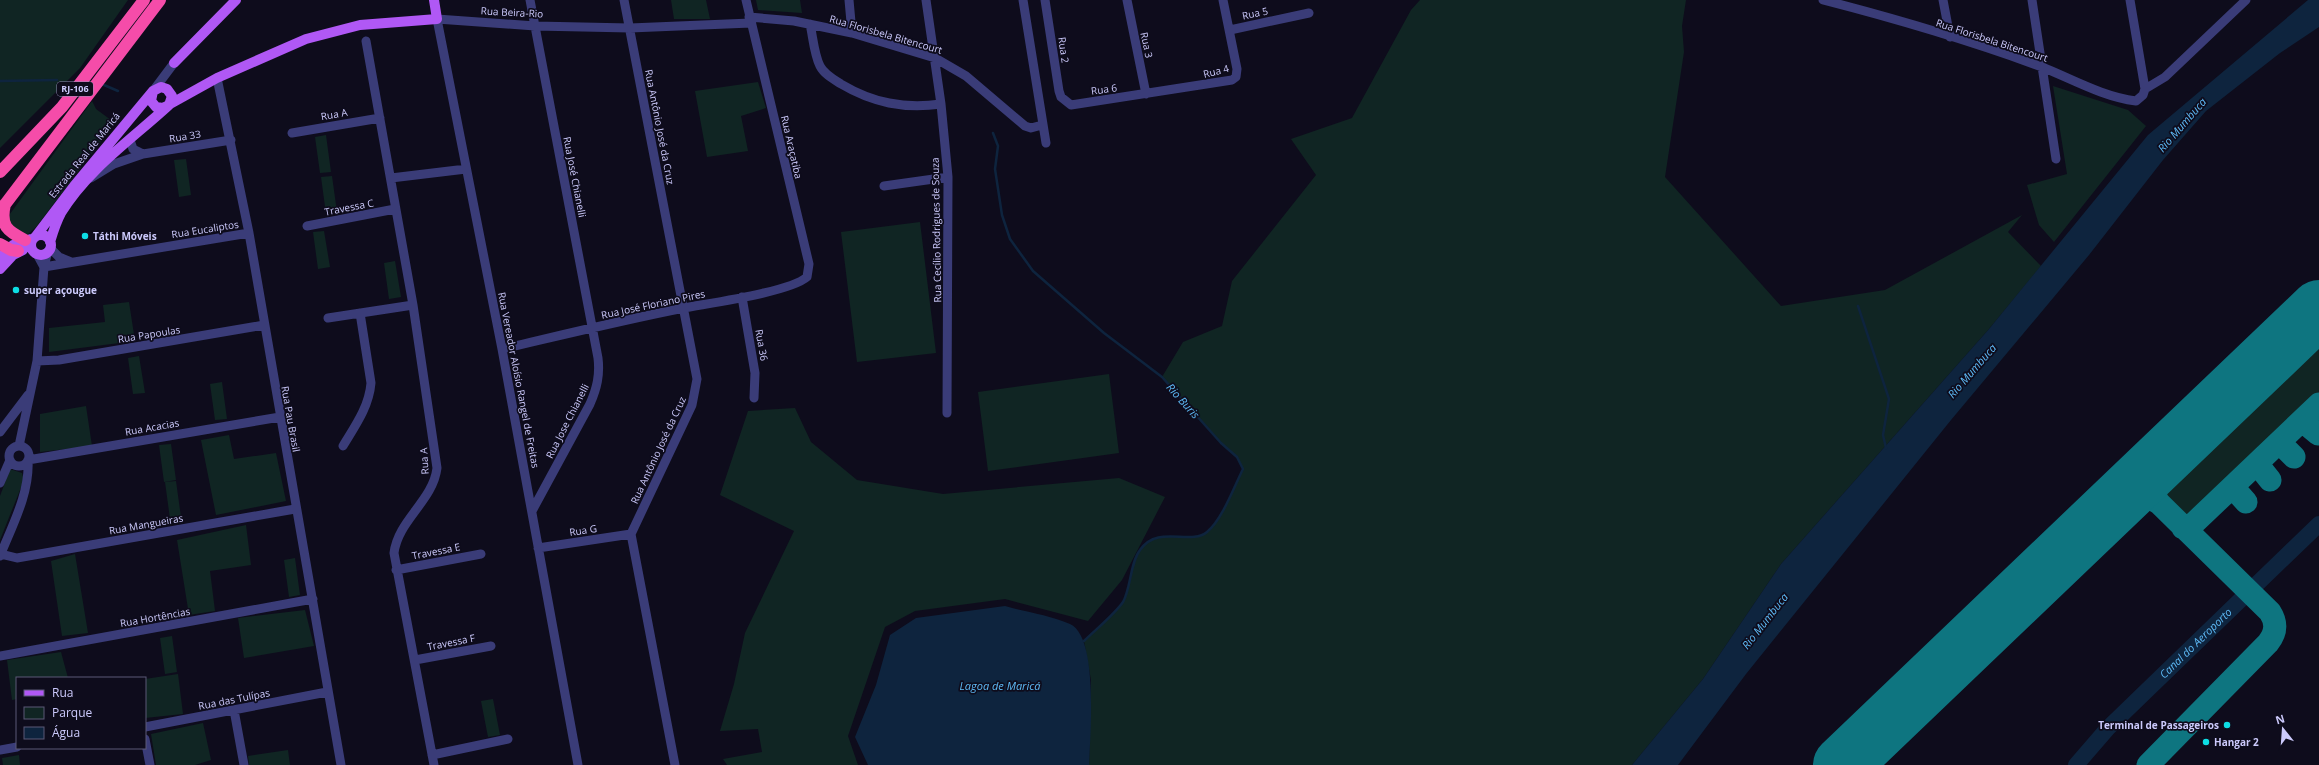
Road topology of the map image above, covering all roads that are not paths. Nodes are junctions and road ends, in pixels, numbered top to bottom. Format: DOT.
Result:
graph roads {
  1 [pos="144,0"];
  2 [pos="160,0"];
  3 [pos="236,0"];
  4 [pos="434,0"];
  5 [pos="530,0"];
  6 [pos="624,0"];
  7 [pos="746,0"];
  8 [pos="849,0"];
  9 [pos="926,0"];
  10 [pos="1023,0"];
  11 [pos="1046,0"];
  12 [pos="1127,0"];
  13 [pos="1223,0"];
  14 [pos="1824,0"];
  15 [pos="1944,0"];
  16 [pos="2032,0"];
  17 [pos="2130,0"];
  18 [pos="2246,0"];
  19 [pos="1850,3"];
  20 [pos="1309,13"];
  21 [pos="437,19"];
  22 [pos="750,20"];
  23 [pos="810,24"];
  24 [pos="534,26"];
  25 [pos="630,28"];
  26 [pos="1230,30"];
  27 [pos="852,33"];
  28 [pos="1950,37"];
  29 [pos="366,40"];
  30 [pos="935,58"];
  31 [pos="174,63"];
  32 [pos="2041,67"];
  33 [pos="217,78"];
  34 [pos="2145,89"];
  35 [pos="153,91"];
  36 [pos="1146,94"];
  37 [pos="1065,102"];
  38 [pos="941,104"];
  39 [pos="169,105"];
  40 [pos="380,118"];
  41 [pos="1042,125"];
  42 [pos="292,133"];
  43 [pos="130,140"];
  44 [pos="231,140"];
  45 [pos="1046,142"];
  46 [pos="143,154"];
  47 [pos="2056,158"];
  48 [pos="466,169"];
  49 [pos="0,172"];
  50 [pos="948,177"];
  51 [pos="391,178"];
  52 [pos="87,180"];
  53 [pos="884,186"];
  54 [pos="3,207"];
  55 [pos="396,209"];
  56 [pos="307,226"];
  57 [pos="249,233"];
  58 [pos="32,238"];
  59 [pos="50,247"];
  60 [pos="9,248"];
  61 [pos="36,253"];
  62 [pos="0,258"];
  63 [pos="70,262"];
  64 [pos="44,266"];
  65 [pos="0,268"];
  66 [pos="807,277"];
  67 [pos="742,297"];
  68 [pos="413,305"];
  69 [pos="683,308"];
  70 [pos="360,313"];
  71 [pos="328,318"];
  72 [pos="264,325"];
  73 [pos="593,328"];
  74 [pos="502,349"];
  75 [pos="598,358"];
  76 [pos="37,361"];
  77 [pos="30,392"];
  78 [pos="754,398"];
  79 [pos="947,412"];
  80 [pos="280,417"];
  81 [pos="0,432"];
  82 [pos="19,446"];
  83 [pos="343,446"];
  84 [pos="10,460"];
  85 [pos="28,460"];
  86 [pos="2,470"];
  87 [pos="0,483"];
  88 [pos="295,509"];
  89 [pos="532,511"];
  90 [pos="631,534"];
  91 [pos="538,548"];
  92 [pos="481,554"];
  93 [pos="0,555"];
  94 [pos="396,570"];
  95 [pos="313,599"];
  96 [pos="491,646"];
  97 [pos="0,656"];
  98 [pos="415,660"];
  99 [pos="328,692"];
  100 [pos="234,710"];
  101 [pos="146,727"];
  102 [pos="508,739"];
  103 [pos="146,744"];
  104 [pos="16,747"];
  105 [pos="0,750"];
  106 [pos="432,755"];
  107 [pos="150,765"];
  108 [pos="244,765"];
  109 [pos="341,765"];
  110 [pos="434,765"];
  111 [pos="578,765"];
  112 [pos="675,765"];
  1 -- 49 [label="highway, RJ-106"];
  2 -- 54 [label="highway, RJ-106"];
  3 -- 31 [label="main road"];
  4 -- 21 [label="main road, Rua Vereador Aloísio Rangel de Freitas"];
  5 -- 24 [label="street, Rua José Chianelli"];
  6 -- 25 [label="street, Rua Antônio José da Cruz"];
  7 -- 22 [label="street"];
  8 -- 27 [label="street"];
  9 -- 30 [label="street, Rua Cecílio Rodrigues de Souza"];
  10 -- 41 [label="street"];
  11 -- 37 [label="street, Rua 2"];
  12 -- 36 [label="street, Rua 3"];
  13 -- 26 [label="street, Rua 4"];
  14 -- 19 [label="street, Rua Florisbela Bitencourt"];
  15 -- 28 [label="street"];
  16 -- 32 [label="street"];
  17 -- 34 [label="street"];
  18 -- 34 [label="street"];
  19 -- 28 [label="street, Rua Florisbela Bitencourt"];
  20 -- 26 [label="street, Rua 5"];
  21 -- 24 [label="street, Rua Beira-Rio"];
  21 -- 33 [label="main road, Rua Beira-Rio"];
  21 -- 48 [label="street, Rua Vereador Aloísio Rangel de Freitas"];
  22 -- 23 [label="street, Rua Florisbela Bitencourt"];
  22 -- 25 [label="street, Rua Beira-Rio"];
  22 -- 66 [label="street, Rua Araçatiba"];
  23 -- 27 [label="street, Rua Florisbela Bitencourt"];
  23 -- 38 [label="street"];
  24 -- 25 [label="street, Rua Beira-Rio"];
  24 -- 73 [label="street, Rua José Chianelli"];
  25 -- 69 [label="street, Rua Antônio José da Cruz"];
  26 -- 36 [label="street, Rua 4"];
  27 -- 30 [label="street, Rua Florisbela Bitencourt"];
  28 -- 32 [label="street, Rua Florisbela Bitencourt"];
  29 -- 40 [label="street, Rua A"];
  30 -- 38 [label="street, Rua Cecílio Rodrigues de Souza"];
  30 -- 41 [label="street, Rua Florisbela Bitencourt"];
  31 -- 35 [label="street"];
  32 -- 34 [label="street, Rua Florisbela Bitencourt"];
  32 -- 47 [label="street"];
  33 -- 39 [label="main road, Rua Beira-Rio"];
  33 -- 44 [label="street, Rua Pau Brasil"];
  35 -- 39 [label="main road"];
  35 -- 39 [label="main road"];
  35 -- 58 [label="main road, Estrada Real de Maricá"];
  36 -- 37 [label="street, Rua 6"];
  38 -- 50 [label="street, Rua Cecílio Rodrigues de Souza"];
  39 -- 43 [label="main road, Estrada Real de Maricá"];
  40 -- 42 [label="street, Rua A"];
  40 -- 51 [label="street, Rua A"];
  41 -- 45 [label="street"];
  43 -- 46 [label="street"];
  43 -- 52 [label="main road, Estrada Real de Maricá"];
  44 -- 46 [label="street, Rua 33"];
  44 -- 57 [label="street, Rua Pau Brasil"];
  46 -- 52 [label="street, Rua 33"];
  48 -- 51 [label="street"];
  48 -- 74 [label="street, Rua Vereador Aloísio Rangel de Freitas"];
  50 -- 53 [label="street"];
  50 -- 79 [label="street, Rua Cecílio Rodrigues de Souza"];
  51 -- 55 [label="street, Rua A"];
  52 -- 59 [label="main road, Estrada Real de Maricá"];
  54 -- 58 [label="highway"];
  55 -- 56 [label="street, Travessa C"];
  55 -- 68 [label="street, Rua A"];
  57 -- 63 [label="street, Rua Eucaliptos"];
  57 -- 72 [label="street, Rua Pau Brasil"];
  58 -- 59 [label="main road"];
  58 -- 60 [label="main road"];
  58 -- 61 [label="main road"];
  59 -- 61 [label="main road"];
  59 -- 63 [label="street"];
  59 -- 64 [label="street, Estrada Real de Maricá"];
  60 -- 61 [label="main road"];
  60 -- 62 [label="main road"];
  60 -- 65 [label="main road"];
  61 -- 64 [label="street"];
  63 -- 64 [label="street, Rua Eucaliptos"];
  64 -- 76 [label="street, Estrada Real de Maricá"];
  66 -- 67 [label="street, Rua José Floriano Pires"];
  67 -- 69 [label="street, Rua José Floriano Pires"];
  67 -- 78 [label="street, Rua 36"];
  68 -- 70 [label="street"];
  68 -- 94 [label="street, Rua A"];
  69 -- 73 [label="street, Rua José Floriano Pires"];
  69 -- 90 [label="street, Rua Antônio José da Cruz"];
  70 -- 71 [label="street"];
  70 -- 83 [label="street"];
  72 -- 76 [label="street, Rua Papoulas"];
  72 -- 80 [label="street, Rua Pau Brasil"];
  73 -- 74 [label="street, Rua José Floriano Pires"];
  73 -- 75 [label="street, Rua José Chianelli"];
  74 -- 89 [label="street, Rua Vereador Aloísio Rangel de Freitas"];
  75 -- 89 [label="street, Rua Jose Chianelli"];
  76 -- 77 [label="street, Estrada Real de Maricá"];
  77 -- 81 [label="street"];
  77 -- 82 [label="street, Estrada Real de Maricá"];
  80 -- 85 [label="street, Rua Acacias"];
  80 -- 88 [label="street, Rua Pau Brasil"];
  82 -- 84 [label="street, Estrada Real de Maricá"];
  82 -- 85 [label="street"];
  84 -- 85 [label="street"];
  84 -- 86 [label="street"];
  85 -- 93 [label="street"];
  86 -- 87 [label="street"];
  88 -- 93 [label="street, Rua Mangueiras"];
  88 -- 95 [label="street, Rua Pau Brasil"];
  89 -- 91 [label="street, Rua Vereador Aloísio Rangel de Freitas"];
  90 -- 91 [label="street, Rua G"];
  90 -- 112 [label="street"];
  91 -- 111 [label="street, Rua Vereador Aloísio Rangel de Freitas"];
  92 -- 94 [label="street, Travessa E"];
  94 -- 98 [label="street, Rua A"];
  95 -- 97 [label="street, Rua Hortências"];
  95 -- 99 [label="street, Rua Pau Brasil"];
  96 -- 98 [label="street, Travessa F"];
  98 -- 106 [label="street, Rua A"];
  99 -- 100 [label="street, Rua das Tulípas"];
  99 -- 109 [label="street, Rua Pau Brasil"];
  100 -- 101 [label="street, Rua das Tulípas"];
  100 -- 108 [label="street"];
  102 -- 106 [label="street"];
  103 -- 107 [label="street"];
  104 -- 105 [label="street"];
  106 -- 110 [label="street, Rua A"];
}
